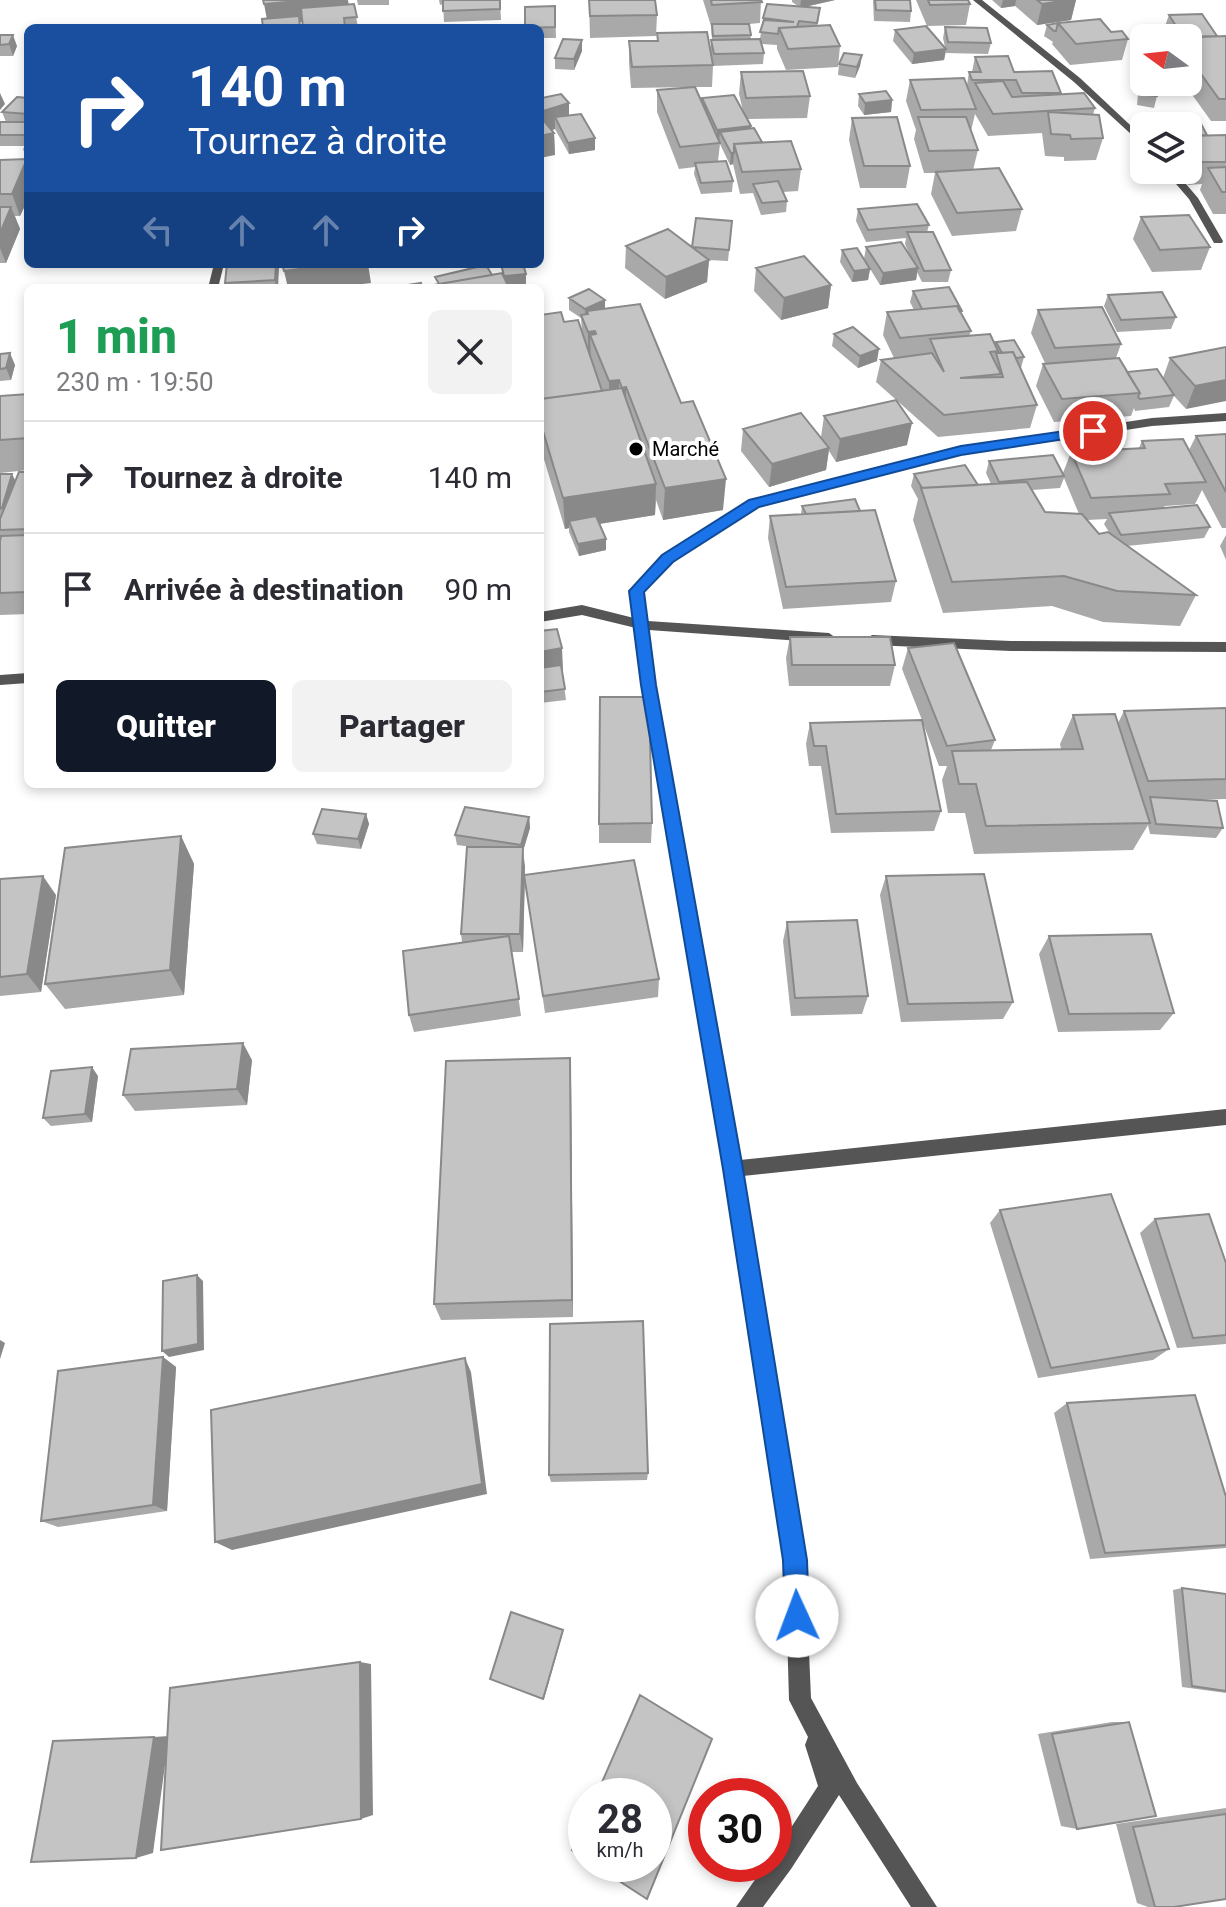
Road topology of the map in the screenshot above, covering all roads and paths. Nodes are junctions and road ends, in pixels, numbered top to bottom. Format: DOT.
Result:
graph roads {
  1 [pos="977,0"];
  2 [pos="1130,130"];
  3 [pos="1181,184"];
  4 [pos="1222,240"];
  5 [pos="1226,254"];
  6 [pos="1226,417"];
  7 [pos="544,616"];
  8 [pos="642,625"];
  9 [pos="837,638"];
  10 [pos="853,639"];
  11 [pos="1226,647"];
  12 [pos="24,678"];
  13 [pos="0,680"];
  14 [pos="1226,1117"];
  15 [pos="733,1169"];
  16 [pos="800,1700"];
  17 [pos="748,1907"];
  18 [pos="925,1907"];
  1 -- 2 [label="street"];
  3 -- 4 [label="street"];
  4 -- 5 [label="street"];
  6 -- 8 [label="street"];
  7 -- 8 [label="street"];
  8 -- 9 [label="street"];
  8 -- 15 [label="street"];
  10 -- 11 [label="street"];
  12 -- 13 [label="street"];
  14 -- 15 [label="street"];
  15 -- 16 [label="street"];
  16 -- 17 [label="street"];
  16 -- 18 [label="street"];
}
